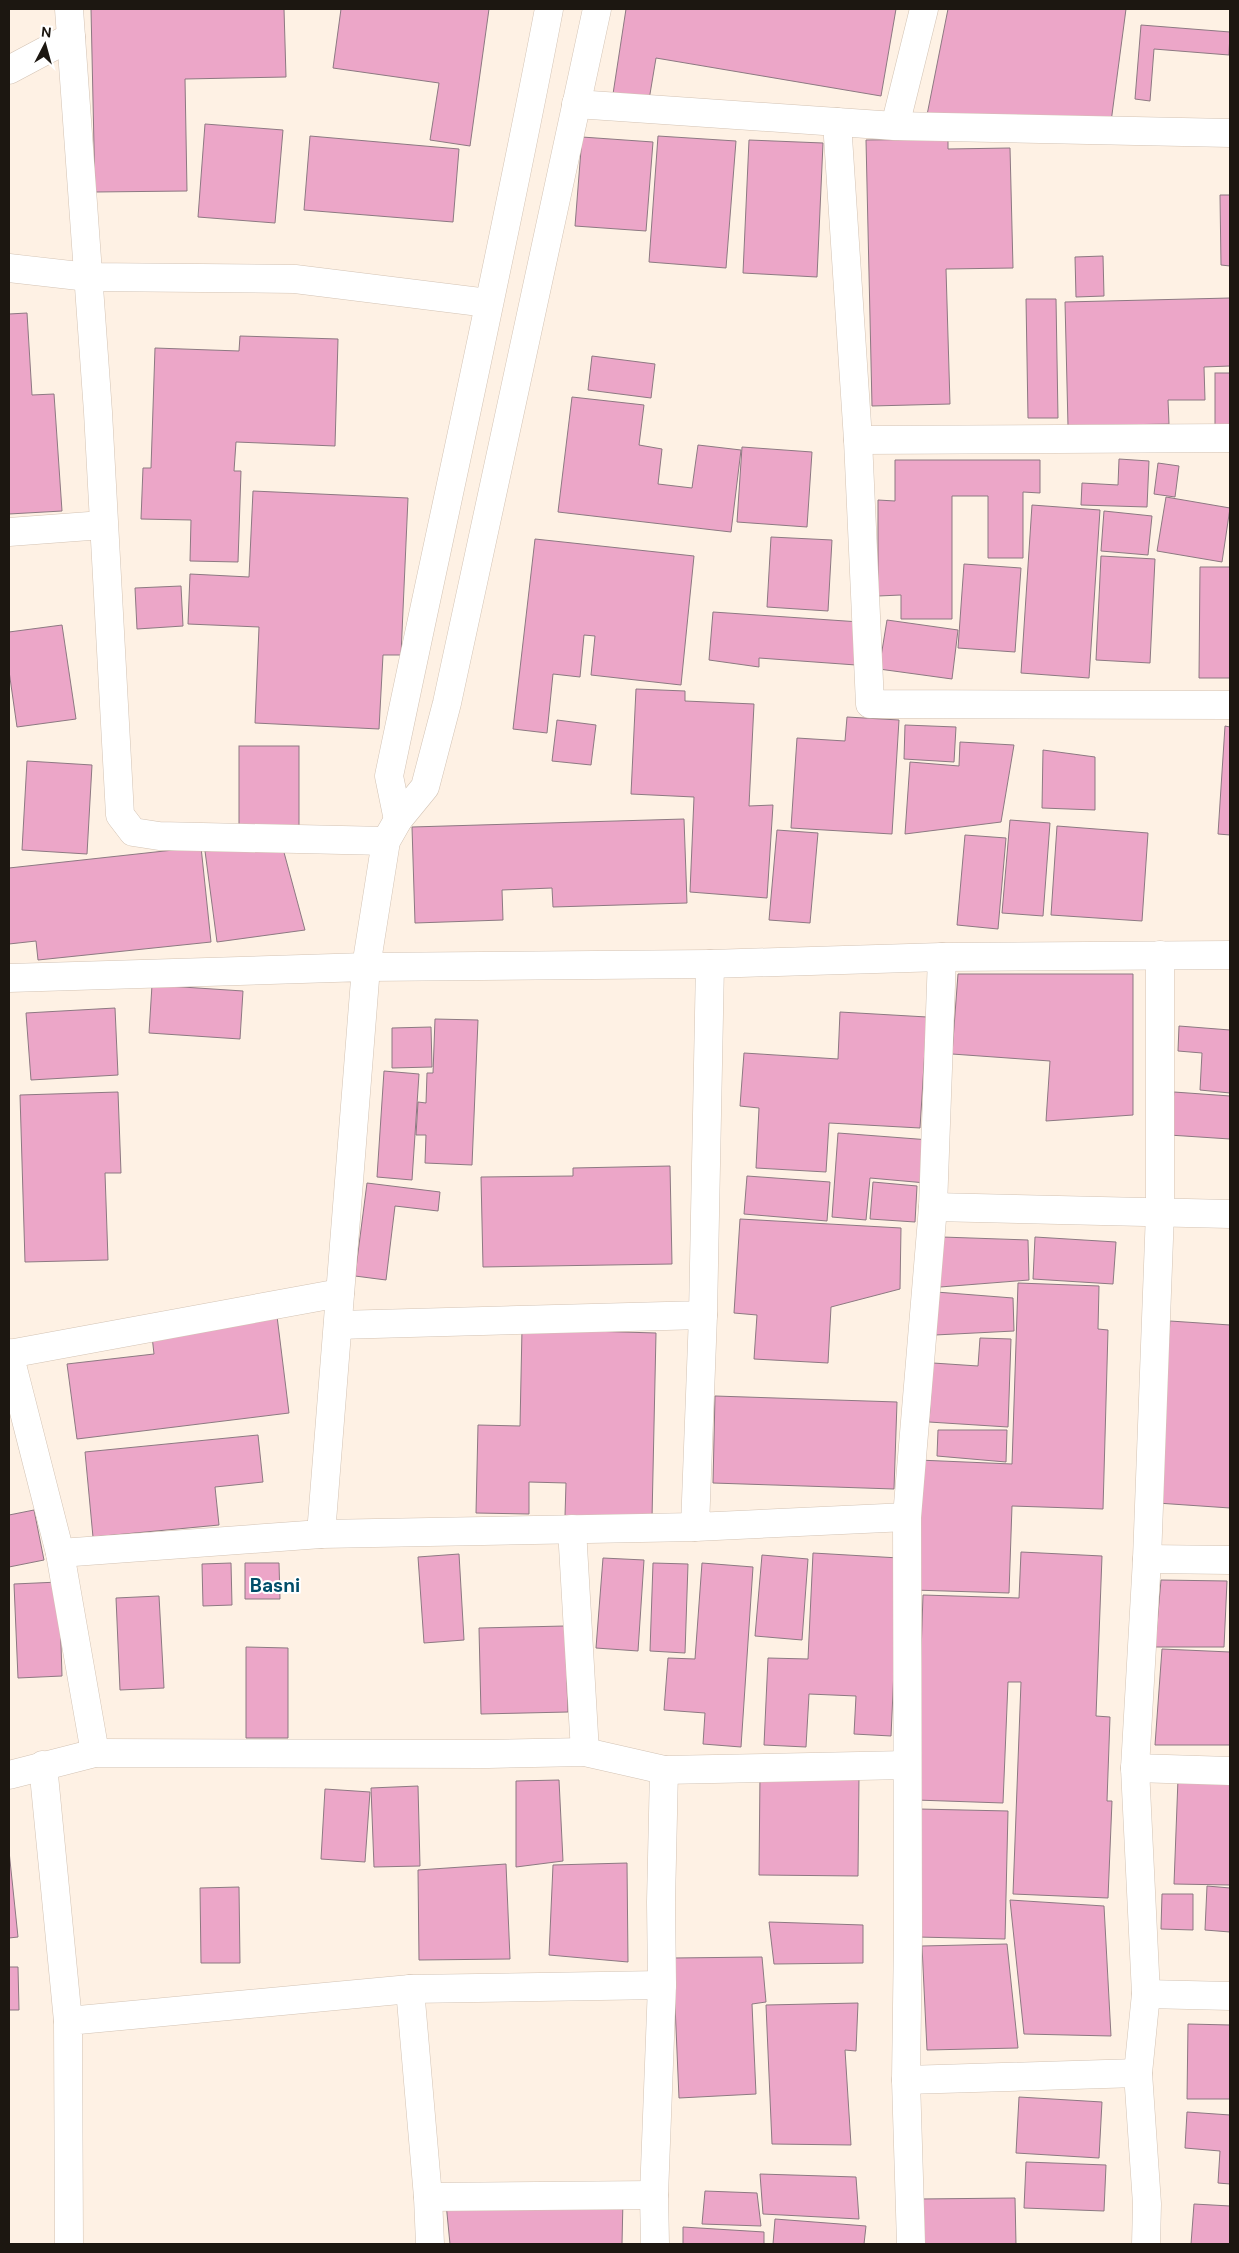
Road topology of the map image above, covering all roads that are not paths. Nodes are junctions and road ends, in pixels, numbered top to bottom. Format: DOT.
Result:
graph roads {
  1 [pos="68,9"];
  2 [pos="549,9"];
  3 [pos="597,9"];
  4 [pos="924,9"];
  5 [pos="71,37"];
  6 [pos="9,70"];
  7 [pos="576,104"];
  8 [pos="837,122"];
  9 [pos="895,126"];
  10 [pos="1230,134"];
  11 [pos="9,268"];
  12 [pos="88,277"];
  13 [pos="488,304"];
  14 [pos="1230,438"];
  15 [pos="858,440"];
  16 [pos="103,525"];
  17 [pos="9,532"];
  18 [pos="1230,705"];
  19 [pos="392,831"];
  20 [pos="1160,955"];
  21 [pos="1230,955"];
  22 [pos="942,957"];
  23 [pos="710,964"];
  24 [pos="366,967"];
  25 [pos="9,978"];
  26 [pos="933,1208"];
  27 [pos="1160,1212"];
  28 [pos="1230,1214"];
  29 [pos="340,1293"];
  30 [pos="703,1315"];
  31 [pos="338,1325"];
  32 [pos="9,1353"];
  33 [pos="907,1517"];
  34 [pos="696,1527"];
  35 [pos="572,1529"];
  36 [pos="322,1534"];
  37 [pos="60,1553"];
  38 [pos="1148,1559"];
  39 [pos="1230,1560"];
  40 [pos="584,1752"];
  41 [pos="96,1753"];
  42 [pos="44,1765"];
  43 [pos="907,1765"];
  44 [pos="1135,1768"];
  45 [pos="664,1770"];
  46 [pos="1230,1770"];
  47 [pos="9,1775"];
  48 [pos="662,1985"];
  49 [pos="410,1989"];
  50 [pos="1146,1994"];
  51 [pos="1230,1996"];
  52 [pos="68,2021"];
  53 [pos="1138,2073"];
  54 [pos="906,2080"];
  55 [pos="654,2195"];
  56 [pos="428,2198"];
  57 [pos="70,2244"];
  58 [pos="430,2244"];
  59 [pos="655,2244"];
  60 [pos="911,2244"];
  61 [pos="1146,2244"];
  1 -- 5 [label="street"];
  2 -- 13 [label="street"];
  3 -- 7 [label="street"];
  4 -- 9 [label="street"];
  5 -- 6 [label="street"];
  5 -- 12 [label="street"];
  7 -- 8 [label="street"];
  7 -- 19 [label="street"];
  8 -- 9 [label="street"];
  8 -- 15 [label="street"];
  9 -- 10 [label="street"];
  11 -- 12 [label="street"];
  12 -- 13 [label="street"];
  12 -- 16 [label="street"];
  13 -- 19 [label="street"];
  14 -- 15 [label="street"];
  15 -- 18 [label="street"];
  16 -- 17 [label="street"];
  16 -- 19 [label="street"];
  19 -- 24 [label="street"];
  20 -- 21 [label="street"];
  20 -- 22 [label="street"];
  20 -- 27 [label="street"];
  22 -- 23 [label="street"];
  22 -- 26 [label="street"];
  23 -- 24 [label="street"];
  23 -- 30 [label="street"];
  24 -- 25 [label="street"];
  24 -- 29 [label="street"];
  26 -- 27 [label="street"];
  26 -- 33 [label="street"];
  27 -- 28 [label="street"];
  27 -- 38 [label="street"];
  29 -- 31 [label="street"];
  29 -- 32 [label="street"];
  30 -- 31 [label="street"];
  30 -- 34 [label="street"];
  31 -- 36 [label="street"];
  32 -- 37 [label="street"];
  33 -- 34 [label="street"];
  33 -- 43 [label="street"];
  34 -- 35 [label="street"];
  35 -- 36 [label="street"];
  35 -- 40 [label="street"];
  36 -- 37 [label="street"];
  37 -- 41 [label="street"];
  38 -- 39 [label="street"];
  38 -- 44 [label="street"];
  40 -- 41 [label="street"];
  40 -- 45 [label="street"];
  41 -- 42 [label="street"];
  42 -- 47 [label="street"];
  42 -- 52 [label="street"];
  43 -- 45 [label="street"];
  43 -- 54 [label="street"];
  44 -- 46 [label="street"];
  44 -- 50 [label="street"];
  45 -- 48 [label="street"];
  48 -- 49 [label="street"];
  48 -- 55 [label="street"];
  49 -- 52 [label="street"];
  49 -- 56 [label="street"];
  50 -- 51 [label="street"];
  50 -- 53 [label="street"];
  52 -- 57 [label="street"];
  53 -- 54 [label="street"];
  53 -- 61 [label="street"];
  54 -- 60 [label="street"];
  55 -- 56 [label="street"];
  55 -- 59 [label="street"];
  56 -- 58 [label="street"];
}
